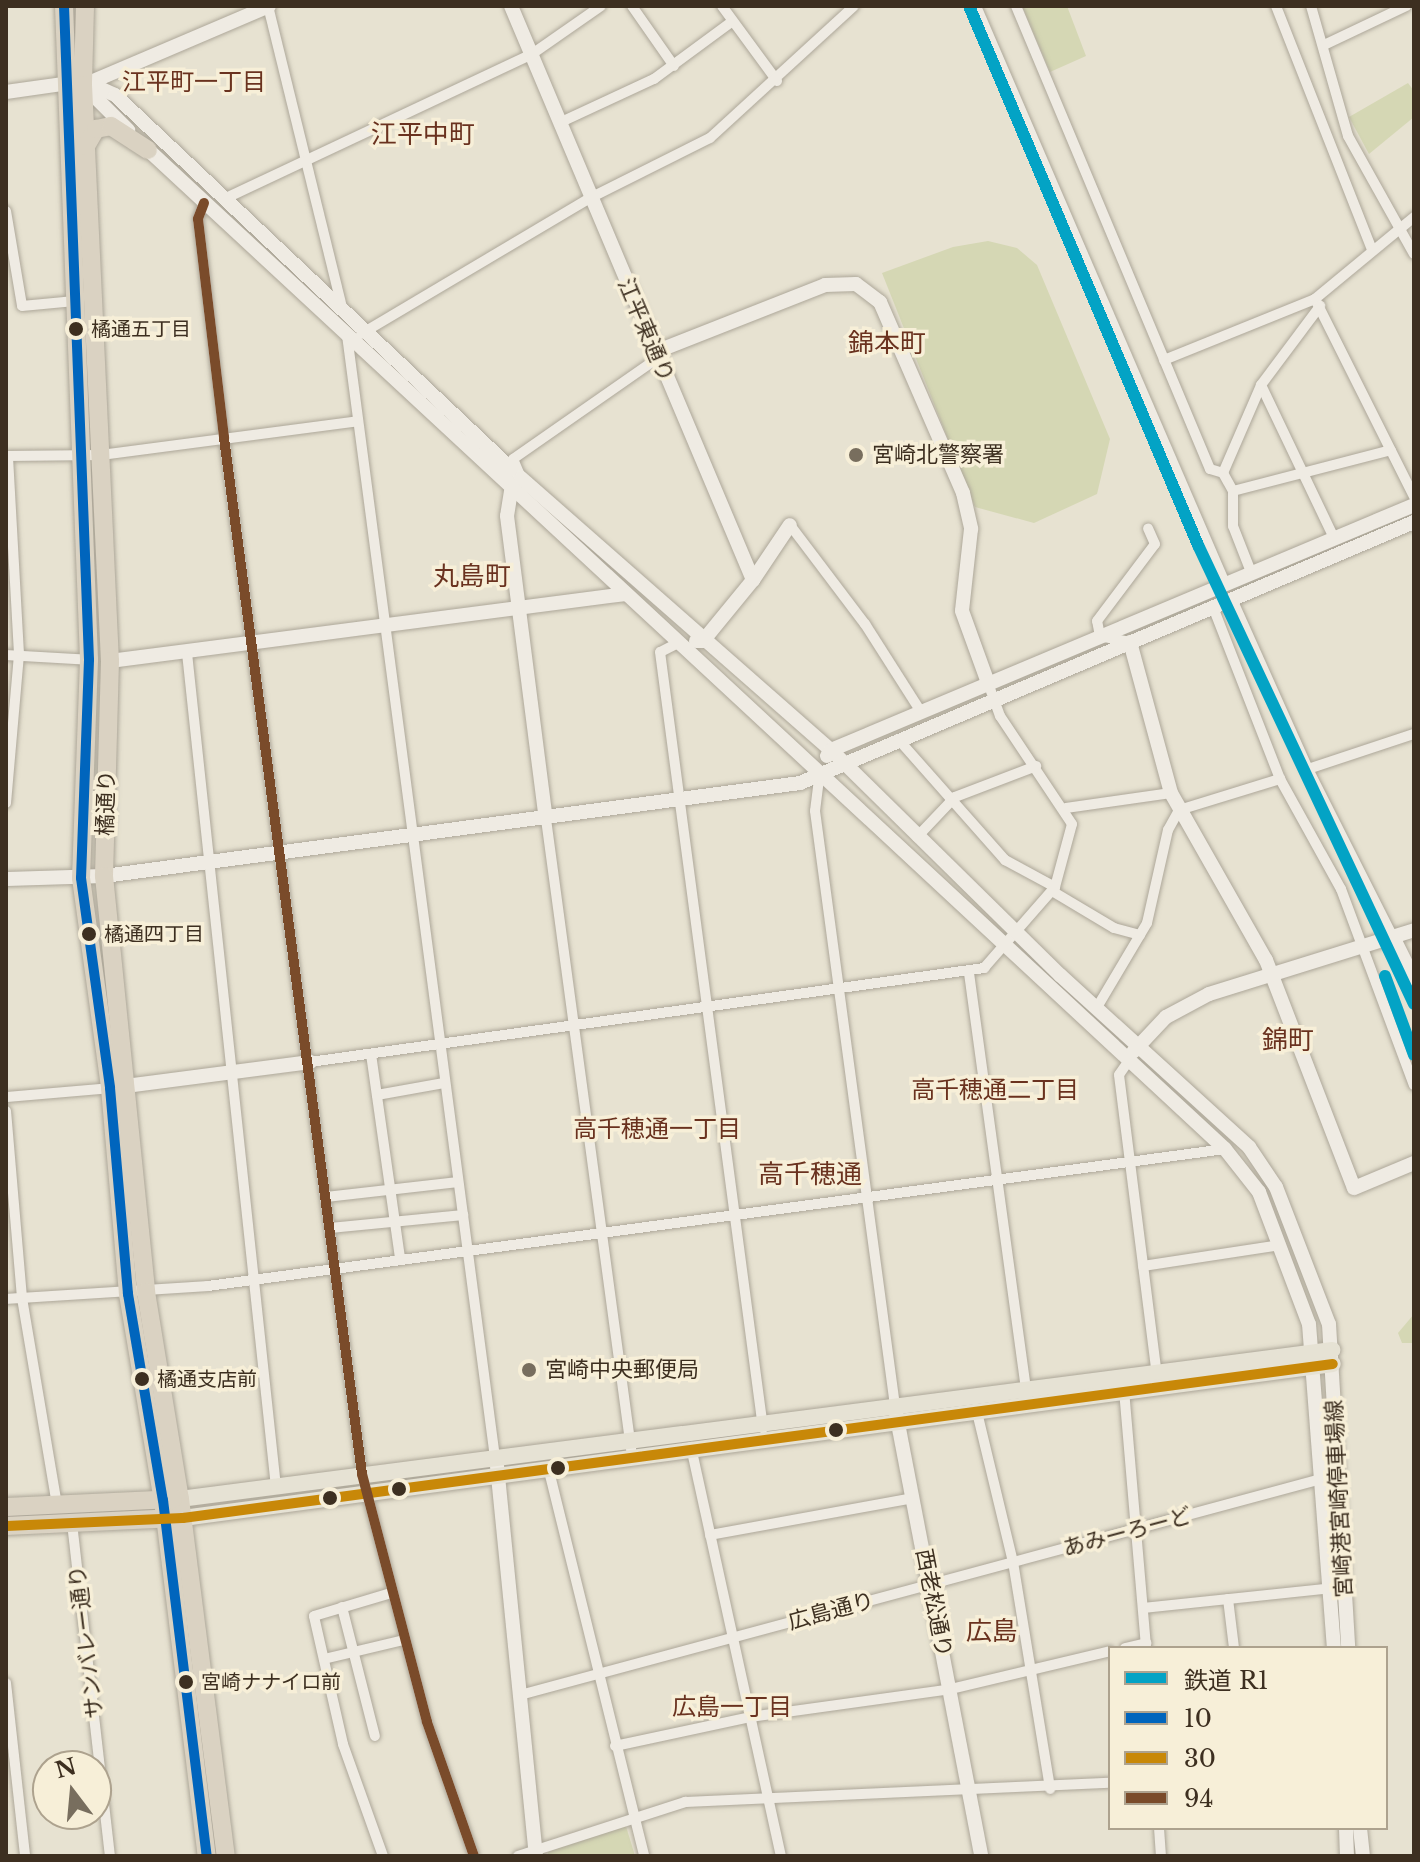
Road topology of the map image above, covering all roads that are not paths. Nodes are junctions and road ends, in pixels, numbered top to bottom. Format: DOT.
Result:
graph roads {
  1 [pos="64,6"];
  2 [pos="85,6"];
  3 [pos="268,6"];
  4 [pos="511,6"];
  5 [pos="601,6"];
  6 [pos="632,6"];
  7 [pos="722,6"];
  8 [pos="854,6"];
  9 [pos="976,6"];
  10 [pos="1016,6"];
  11 [pos="1276,6"];
  12 [pos="1311,6"];
  13 [pos="1406,6"];
  14 [pos="730,23"];
  15 [pos="1324,45"];
  16 [pos="532,54"];
  17 [pos="674,66"];
  18 [pos="777,81"];
  19 [pos="63,84"];
  20 [pos="83,85"];
  21 [pos="6,92"];
  22 [pos="559,123"];
  23 [pos="86,146"];
  24 [pos="148,150"];
  25 [pos="307,160"];
  26 [pos="590,198"];
  27 [pos="224,199"];
  28 [pos="204,203"];
  29 [pos="6,211"];
  30 [pos="1414,217"];
  31 [pos="1400,226"];
  32 [pos="1372,250"];
  33 [pos="1414,254"];
  34 [pos="75,301"];
  35 [pos="1318,302"];
  36 [pos="342,308"];
  37 [pos="368,333"];
  38 [pos="347,336"];
  39 [pos="657,355"];
  40 [pos="1164,360"];
  41 [pos="1261,385"];
  42 [pos="358,421"];
  43 [pos="224,438"];
  44 [pos="1391,450"];
  45 [pos="92,455"];
  46 [pos="7,456"];
  47 [pos="1223,473"];
  48 [pos="1300,474"];
  49 [pos="521,478"];
  50 [pos="511,491"];
  51 [pos="1233,491"];
  52 [pos="1414,497"];
  53 [pos="1414,505"];
  54 [pos="1414,522"];
  55 [pos="790,525"];
  56 [pos="1148,528"];
  57 [pos="1334,538"];
  58 [pos="1251,572"];
  59 [pos="753,580"];
  60 [pos="1225,583"];
  61 [pos="626,594"];
  62 [pos="1232,599"];
  63 [pos="1213,607"];
  64 [pos="519,610"];
  65 [pos="386,627"];
  66 [pos="1100,636"];
  67 [pos="703,641"];
  68 [pos="680,642"];
  69 [pos="1130,642"];
  70 [pos="254,644"];
  71 [pos="187,653"];
  72 [pos="19,654"];
  73 [pos="6,655"];
  74 [pos="89,660"];
  75 [pos="110,661"];
  76 [pos="988,683"];
  77 [pos="994,699"];
  78 [pos="921,712"];
  79 [pos="1414,734"];
  80 [pos="898,739"];
  81 [pos="831,750"];
  82 [pos="843,763"];
  83 [pos="1036,766"];
  84 [pos="1308,769"];
  85 [pos="820,771"];
  86 [pos="1280,779"];
  87 [pos="1171,793"];
  88 [pos="682,801"];
  89 [pos="951,801"];
  90 [pos="6,803"];
  91 [pos="1066,808"];
  92 [pos="1179,810"];
  93 [pos="546,819"];
  94 [pos="412,836"];
  95 [pos="917,837"];
  96 [pos="282,852"];
  97 [pos="209,863"];
  98 [pos="104,876"];
  99 [pos="81,878"];
  100 [pos="6,879"];
  101 [pos="1054,889"];
  102 [pos="1414,930"];
  103 [pos="1140,935"];
  104 [pos="1393,937"];
  105 [pos="1012,938"];
  106 [pos="1363,945"];
  107 [pos="969,973"];
  108 [pos="1272,973"];
  109 [pos="1414,979"];
  110 [pos="840,991"];
  111 [pos="706,1009"];
  112 [pos="1096,1009"];
  113 [pos="573,1028"];
  114 [pos="1137,1045"];
  115 [pos="439,1046"];
  116 [pos="371,1054"];
  117 [pos="1130,1059"];
  118 [pos="310,1062"];
  119 [pos="231,1072"];
  120 [pos="444,1083"];
  121 [pos="1414,1085"];
  122 [pos="118,1087"];
  123 [pos="377,1095"];
  124 [pos="6,1097"];
  125 [pos="6,1111"];
  126 [pos="1225,1149"];
  127 [pos="1131,1162"];
  128 [pos="1414,1163"];
  129 [pos="998,1180"];
  130 [pos="458,1182"];
  131 [pos="391,1189"];
  132 [pos="326,1197"];
  133 [pos="868,1197"];
  134 [pos="463,1215"];
  135 [pos="736,1217"];
  136 [pos="395,1221"];
  137 [pos="330,1228"];
  138 [pos="599,1233"];
  139 [pos="1280,1245"];
  140 [pos="468,1250"];
  141 [pos="400,1259"];
  142 [pos="1143,1266"];
  143 [pos="335,1267"];
  144 [pos="254,1278"];
  145 [pos="137,1293"];
  146 [pos="22,1298"];
  147 [pos="6,1299"];
  148 [pos="1332,1357"];
  149 [pos="1314,1360"];
  150 [pos="1158,1379"];
  151 [pos="1123,1383"];
  152 [pos="1027,1396"];
  153 [pos="977,1402"];
  154 [pos="896,1413"];
  155 [pos="763,1430"];
  156 [pos="691,1447"];
  157 [pos="630,1448"];
  158 [pos="497,1466"];
  159 [pos="548,1467"];
  160 [pos="362,1474"];
  161 [pos="1332,1478"];
  162 [pos="276,1487"];
  163 [pos="366,1493"];
  164 [pos="913,1498"];
  165 [pos="57,1505"];
  166 [pos="6,1507"];
  167 [pos="172,1509"];
  168 [pos="72,1523"];
  169 [pos="6,1526"];
  170 [pos="1135,1530"];
  171 [pos="710,1535"];
  172 [pos="1013,1562"];
  173 [pos="930,1585"];
  174 [pos="1338,1588"];
  175 [pos="391,1593"];
  176 [pos="1228,1599"];
  177 [pos="342,1607"];
  178 [pos="1143,1608"];
  179 [pos="732,1637"];
  180 [pos="404,1640"];
  181 [pos="1146,1646"];
  182 [pos="1234,1646"];
  183 [pos="1334,1646"];
  184 [pos="1348,1646"];
  185 [pos="1108,1651"];
  186 [pos="353,1652"];
  187 [pos="324,1659"];
  188 [pos="1032,1670"];
  189 [pos="598,1674"];
  190 [pos="6,1683"];
  191 [pos="951,1689"];
  192 [pos="520,1695"];
  193 [pos="750,1717"];
  194 [pos="375,1736"];
  195 [pos="615,1746"];
  196 [pos="1108,1783"];
  197 [pos="968,1787"];
  198 [pos="1050,1789"];
  199 [pos="768,1797"];
  200 [pos="632,1818"];
  201 [pos="1159,1830"];
  202 [pos="1346,1830"];
  203 [pos="1360,1830"];
  204 [pos="536,1852"];
  205 [pos="25,1856"];
  206 [pos="110,1856"];
  207 [pos="207,1856"];
  208 [pos="226,1856"];
  209 [pos="383,1856"];
  210 [pos="474,1856"];
  211 [pos="518,1856"];
  212 [pos="644,1856"];
  213 [pos="781,1856"];
  214 [pos="981,1856"];
  215 [pos="1161,1856"];
  216 [pos="1347,1856"];
  217 [pos="1363,1856"];
  1 -- 19 [label="highway, 橘通り"];
  2 -- 20 [label="highway, 橘通り"];
  3 -- 20 [label="street"];
  3 -- 25 [label="street"];
  4 -- 16 [label="street, 江平東通り"];
  5 -- 16 [label="street"];
  6 -- 17 [label="street"];
  7 -- 14 [label="street"];
  8 -- 18 [label="street"];
  9 -- 60 [label="street"];
  10 -- 40 [label="street"];
  11 -- 32 [label="street"];
  12 -- 15 [label="street"];
  13 -- 15 [label="street"];
  14 -- 17 [label="street"];
  14 -- 18 [label="street"];
  15 -- 31 [label="street"];
  16 -- 22 [label="street, 江平東通り"];
  16 -- 25 [label="street"];
  17 -- 22 [label="street"];
  18 -- 26 [label="street"];
  19 -- 20 [label="street"];
  19 -- 21 [label="street"];
  19 -- 34 [label="highway, 橘通り"];
  20 -- 23 [label="highway, 橘通り"];
  20 -- 24 [label="street"];
  20 -- 27 [label="street"];
  22 -- 26 [label="street, 江平東通り"];
  23 -- 24 [label="highway"];
  23 -- 45 [label="highway, 橘通り"];
  24 -- 28 [label="street"];
  25 -- 27 [label="street"];
  25 -- 36 [label="street"];
  26 -- 37 [label="street"];
  26 -- 39 [label="street, 江平東通り"];
  27 -- 36 [label="street"];
  28 -- 38 [label="street"];
  28 -- 43 [label="street"];
  29 -- 34 [label="street"];
  30 -- 31 [label="street"];
  31 -- 32 [label="street"];
  31 -- 33 [label="street"];
  32 -- 35 [label="street"];
  34 -- 45 [label="highway, 橘通り"];
  35 -- 40 [label="street"];
  35 -- 41 [label="street"];
  35 -- 44 [label="street"];
  36 -- 37 [label="street"];
  36 -- 38 [label="street"];
  37 -- 38 [label="street"];
  37 -- 49 [label="street"];
  38 -- 42 [label="street"];
  38 -- 50 [label="street"];
  39 -- 49 [label="street"];
  39 -- 59 [label="street, 江平東通り"];
  39 -- 76 [label="street"];
  40 -- 47 [label="street"];
  41 -- 47 [label="street"];
  41 -- 48 [label="street"];
  42 -- 43 [label="street"];
  42 -- 65 [label="street"];
  43 -- 45 [label="street"];
  43 -- 70 [label="street"];
  44 -- 48 [label="street"];
  44 -- 52 [label="street"];
  45 -- 46 [label="street"];
  45 -- 74 [label="highway, 橘通り"];
  45 -- 75 [label="highway, 橘通り"];
  46 -- 72 [label="street"];
  47 -- 51 [label="street"];
  48 -- 51 [label="street"];
  48 -- 57 [label="street"];
  49 -- 50 [label="street"];
  49 -- 67 [label="street"];
  50 -- 61 [label="street"];
  50 -- 64 [label="street"];
  51 -- 58 [label="street"];
  53 -- 57 [label="street"];
  54 -- 62 [label="street"];
  55 -- 59 [label="street"];
  55 -- 78 [label="street"];
  56 -- 66 [label="street"];
  57 -- 58 [label="street"];
  58 -- 60 [label="street"];
  59 -- 67 [label="street"];
  60 -- 66 [label="street"];
  61 -- 64 [label="street"];
  61 -- 68 [label="street"];
  62 -- 63 [label="street"];
  62 -- 84 [label="street"];
  63 -- 69 [label="street"];
  63 -- 86 [label="street"];
  64 -- 65 [label="street"];
  64 -- 93 [label="street"];
  65 -- 70 [label="street"];
  65 -- 94 [label="street"];
  66 -- 69 [label="street"];
  66 -- 76 [label="street"];
  67 -- 68 [label="street"];
  67 -- 81 [label="street"];
  68 -- 85 [label="street"];
  68 -- 88 [label="street"];
  69 -- 77 [label="street"];
  69 -- 87 [label="street"];
  70 -- 71 [label="street"];
  70 -- 96 [label="street"];
  71 -- 75 [label="street"];
  71 -- 97 [label="street"];
  72 -- 73 [label="street"];
  72 -- 74 [label="street"];
  72 -- 90 [label="street"];
  74 -- 75 [label="street"];
  74 -- 99 [label="highway, 橘通り"];
  75 -- 98 [label="highway, 橘通り"];
  76 -- 77 [label="street"];
  76 -- 78 [label="street"];
  77 -- 80 [label="street"];
  77 -- 83 [label="street"];
  78 -- 81 [label="street"];
  79 -- 84 [label="street"];
  80 -- 82 [label="street"];
  80 -- 89 [label="street"];
  81 -- 82 [label="street"];
  81 -- 85 [label="street"];
  82 -- 85 [label="street"];
  82 -- 95 [label="street"];
  83 -- 89 [label="street"];
  83 -- 91 [label="street"];
  84 -- 104 [label="street"];
  85 -- 88 [label="street"];
  85 -- 105 [label="street"];
  85 -- 110 [label="street"];
  86 -- 92 [label="street"];
  86 -- 106 [label="street"];
  87 -- 91 [label="street"];
  87 -- 92 [label="street"];
  88 -- 93 [label="street"];
  88 -- 111 [label="street"];
  89 -- 95 [label="street"];
  89 -- 101 [label="street"];
  91 -- 101 [label="street"];
  92 -- 103 [label="street"];
  92 -- 108 [label="street"];
  93 -- 94 [label="street"];
  93 -- 113 [label="street"];
  94 -- 96 [label="street"];
  94 -- 115 [label="street"];
  95 -- 105 [label="street"];
  96 -- 97 [label="street"];
  96 -- 118 [label="street"];
  97 -- 98 [label="street"];
  97 -- 119 [label="street"];
  98 -- 99 [label="street"];
  98 -- 122 [label="highway, 橘通り"];
  99 -- 100 [label="street"];
  99 -- 122 [label="highway, 橘通り"];
  101 -- 103 [label="street"];
  101 -- 105 [label="street"];
  102 -- 104 [label="street"];
  103 -- 112 [label="street"];
  104 -- 106 [label="street"];
  104 -- 109 [label="street"];
  105 -- 107 [label="street"];
  105 -- 112 [label="street, 宮崎港宮崎停車場線"];
  105 -- 117 [label="street, 宮崎港宮崎停車場線"];
  106 -- 108 [label="street"];
  106 -- 121 [label="street"];
  107 -- 110 [label="street"];
  107 -- 129 [label="street"];
  108 -- 114 [label="street"];
  108 -- 128 [label="street"];
  110 -- 111 [label="street"];
  110 -- 133 [label="street"];
  111 -- 113 [label="street"];
  111 -- 135 [label="street"];
  112 -- 114 [label="street, 宮崎港宮崎停車場線"];
  113 -- 115 [label="street"];
  113 -- 138 [label="street"];
  114 -- 117 [label="street"];
  114 -- 148 [label="street, 宮崎港宮崎停車場線"];
  115 -- 116 [label="street"];
  115 -- 120 [label="street"];
  116 -- 118 [label="street"];
  116 -- 123 [label="street"];
  117 -- 126 [label="street, 宮崎港宮崎停車場線"];
  117 -- 127 [label="street"];
  118 -- 119 [label="street"];
  118 -- 132 [label="street"];
  119 -- 122 [label="street"];
  119 -- 144 [label="street"];
  120 -- 123 [label="street"];
  120 -- 130 [label="street"];
  122 -- 124 [label="street"];
  122 -- 145 [label="highway, 橘通り"];
  123 -- 131 [label="street"];
  125 -- 146 [label="street"];
  126 -- 127 [label="street"];
  126 -- 139 [label="street, 宮崎港宮崎停車場線"];
  127 -- 129 [label="street"];
  127 -- 142 [label="street"];
  129 -- 133 [label="street"];
  129 -- 152 [label="street"];
  130 -- 131 [label="street"];
  130 -- 134 [label="street"];
  131 -- 132 [label="street"];
  131 -- 136 [label="street"];
  132 -- 137 [label="street"];
  133 -- 135 [label="street"];
  133 -- 154 [label="street"];
  134 -- 136 [label="street"];
  134 -- 140 [label="street"];
  135 -- 138 [label="street"];
  135 -- 155 [label="street"];
  136 -- 137 [label="street"];
  136 -- 141 [label="street"];
  137 -- 143 [label="street"];
  138 -- 140 [label="street"];
  138 -- 157 [label="street"];
  139 -- 142 [label="street"];
  139 -- 149 [label="street, 宮崎港宮崎停車場線"];
  140 -- 141 [label="street"];
  140 -- 158 [label="street"];
  141 -- 143 [label="street"];
  142 -- 150 [label="street"];
  143 -- 144 [label="street"];
  143 -- 160 [label="street"];
  144 -- 145 [label="street"];
  144 -- 162 [label="street"];
  145 -- 146 [label="street"];
  145 -- 167 [label="highway, 橘通り"];
  146 -- 147 [label="street"];
  146 -- 165 [label="street"];
  148 -- 149 [label="main road"];
  148 -- 161 [label="street, 宮崎港宮崎停車場線"];
  149 -- 150 [label="main road"];
  149 -- 161 [label="street, 宮崎港宮崎停車場線"];
  150 -- 151 [label="main road"];
  151 -- 152 [label="main road"];
  151 -- 170 [label="street"];
  152 -- 153 [label="main road"];
  153 -- 154 [label="main road"];
  153 -- 172 [label="street"];
  154 -- 155 [label="main road"];
  154 -- 164 [label="street, 西老松通り"];
  155 -- 156 [label="main road"];
  155 -- 157 [label="main road"];
  156 -- 157 [label="main road"];
  156 -- 171 [label="street"];
  157 -- 158 [label="main road"];
  157 -- 159 [label="main road"];
  158 -- 159 [label="main road"];
  158 -- 160 [label="main road"];
  158 -- 163 [label="main road"];
  158 -- 192 [label="street"];
  159 -- 189 [label="street"];
  160 -- 162 [label="main road"];
  160 -- 163 [label="street"];
  161 -- 170 [label="street, あみーろーど"];
  161 -- 174 [label="street, 宮崎港宮崎停車場線"];
  162 -- 167 [label="main road"];
  163 -- 167 [label="main road"];
  163 -- 175 [label="street"];
  164 -- 171 [label="street"];
  164 -- 173 [label="street, 西老松通り"];
  165 -- 166 [label="highway"];
  165 -- 167 [label="highway"];
  167 -- 168 [label="highway"];
  167 -- 207 [label="highway"];
  167 -- 208 [label="highway"];
  168 -- 169 [label="highway"];
  168 -- 206 [label="street, サンバレー通り"];
  170 -- 172 [label="street, あみーろーど"];
  170 -- 178 [label="street"];
  171 -- 179 [label="street"];
  172 -- 173 [label="street, あみーろーど"];
  172 -- 188 [label="street"];
  173 -- 179 [label="street, 広島通り"];
  173 -- 191 [label="street, 西老松通り"];
  174 -- 176 [label="street"];
  174 -- 183 [label="street, 宮崎港宮崎停車場線"];
  174 -- 184 [label="street, 宮崎港宮崎停車場線"];
  175 -- 177 [label="street"];
  175 -- 180 [label="street"];
  176 -- 178 [label="street"];
  176 -- 182 [label="street"];
  177 -- 186 [label="street"];
  177 -- 187 [label="street"];
  178 -- 181 [label="street"];
  179 -- 189 [label="street, 広島通り"];
  179 -- 193 [label="street"];
  180 -- 186 [label="street"];
  180 -- 210 [label="street"];
  185 -- 188 [label="street"];
  186 -- 187 [label="street"];
  186 -- 194 [label="street"];
  187 -- 209 [label="street"];
  188 -- 191 [label="street"];
  188 -- 198 [label="street"];
  189 -- 192 [label="street, 広島通り"];
  189 -- 195 [label="street"];
  190 -- 205 [label="street"];
  191 -- 193 [label="street"];
  191 -- 197 [label="street, 西老松通り"];
  192 -- 204 [label="street"];
  193 -- 195 [label="street"];
  193 -- 199 [label="street"];
  195 -- 200 [label="street"];
  196 -- 198 [label="street"];
  197 -- 198 [label="street"];
  197 -- 199 [label="street"];
  197 -- 214 [label="street, 西老松通り"];
  199 -- 200 [label="street"];
  199 -- 213 [label="street"];
  200 -- 204 [label="street"];
  200 -- 212 [label="street"];
  201 -- 215 [label="street"];
  202 -- 216 [label="street"];
  203 -- 217 [label="street"];
  204 -- 211 [label="street"];
}
